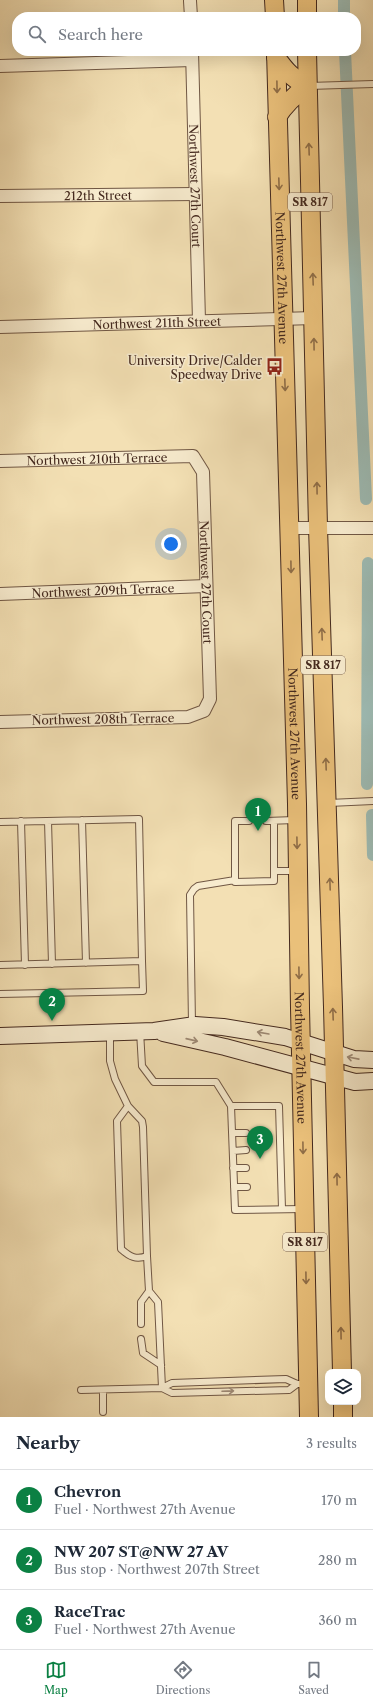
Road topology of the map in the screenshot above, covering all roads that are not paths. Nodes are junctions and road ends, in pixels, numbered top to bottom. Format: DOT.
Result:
graph roads {
  1 [pos="274,0"];
  2 [pos="307,0"];
  3 [pos="190,1"];
  4 [pos="191,12"];
  5 [pos="274,12"];
  6 [pos="307,12"];
  7 [pos="192,56"];
  8 [pos="276,56"];
  9 [pos="277,56"];
  10 [pos="308,56"];
  11 [pos="0,66"];
  12 [pos="370,84"];
  13 [pos="314,85"];
  14 [pos="277,117"];
  15 [pos="195,194"];
  16 [pos="0,196"];
  17 [pos="283,318"];
  18 [pos="314,318"];
  19 [pos="199,321"];
  20 [pos="0,327"];
  21 [pos="193,456"];
  22 [pos="0,460"];
  23 [pos="318,527"];
  24 [pos="290,528"];
  25 [pos="373,528"];
  26 [pos="206,586"];
  27 [pos="0,594"];
  28 [pos="204,711"];
  29 [pos="0,722"];
  30 [pos="373,801"];
  31 [pos="327,803"];
  32 [pos="297,812"];
  33 [pos="82,820"];
  34 [pos="21,821"];
  35 [pos="48,821"];
  36 [pos="249,821"];
  37 [pos="266,821"];
  38 [pos="274,821"];
  39 [pos="0,822"];
  40 [pos="274,871"];
  41 [pos="298,871"];
  42 [pos="235,880"];
  43 [pos="142,962"];
  44 [pos="86,963"];
  45 [pos="25,964"];
  46 [pos="52,964"];
  47 [pos="0,965"];
  48 [pos="0,994"];
  49 [pos="192,1025"];
  50 [pos="147,1031"];
  51 [pos="110,1032"];
  52 [pos="0,1036"];
  53 [pos="301,1042"];
  54 [pos="334,1053"];
  55 [pos="373,1060"];
  56 [pos="301,1067"];
  57 [pos="335,1076"];
  58 [pos="373,1081"];
  59 [pos="128,1106"];
  60 [pos="231,1106"];
  61 [pos="232,1133"];
  62 [pos="246,1133"];
  63 [pos="233,1150"];
  64 [pos="246,1150"];
  65 [pos="233,1168"];
  66 [pos="246,1168"];
  67 [pos="234,1187"];
  68 [pos="247,1187"];
  69 [pos="282,1209"];
  70 [pos="304,1209"];
  71 [pos="147,1256"];
  72 [pos="149,1291"];
  73 [pos="141,1324"];
  74 [pos="141,1339"];
  75 [pos="161,1365"];
  76 [pos="342,1369"];
  77 [pos="269,1380"];
  78 [pos="206,1382"];
  79 [pos="303,1384"];
  80 [pos="162,1388"];
  81 [pos="81,1390"];
  82 [pos="103,1390"];
  83 [pos="269,1390"];
  84 [pos="206,1392"];
  85 [pos="343,1405"];
  86 [pos="103,1412"];
  87 [pos="309,1417"];
  88 [pos="343,1417"];
  1 -- 5 [label="main road"];
  2 -- 6 [label="main road"];
  3 -- 4 [label="street"];
  7 -- 11 [label="street"];
  7 -- 15 [label="street, Northwest 27th Court"];
  8 -- 14 [label="main road, Northwest 27th Avenue / SR 817, one-way"];
  9 -- 13 [label="main road"];
  10 -- 13 [label="main road, SR 817"];
  12 -- 13 [label="lane"];
  13 -- 14 [label="main road"];
  18 -- 13 [label="main road, SR 817, one-way"];
  14 -- 17 [label="main road, Northwest 27th Avenue / SR 817, one-way"];
  15 -- 16 [label="street, 212th Street"];
  15 -- 19 [label="street, Northwest 27th Court"];
  17 -- 18 [label="street, Northwest 211th Street"];
  17 -- 19 [label="street, Northwest 211th Street"];
  17 -- 24 [label="main road, Northwest 27th Avenue / SR 817, one-way"];
  23 -- 18 [label="main road, SR 817, one-way"];
  19 -- 20 [label="street, Northwest 211th Street"];
  21 -- 22 [label="street, Northwest 210th Terrace"];
  21 -- 26 [label="street, Northwest 27th Court"];
  23 -- 24 [label="street"];
  23 -- 25 [label="street"];
  31 -- 23 [label="main road, SR 817, one-way"];
  24 -- 32 [label="main road, Northwest 27th Avenue / SR 817, one-way"];
  26 -- 27 [label="street, Northwest 209th Terrace"];
  26 -- 28 [label="street, Northwest 27th Court"];
  28 -- 29 [label="street, Northwest 208th Terrace"];
  30 -- 31 [label="lane"];
  31 -- 32 [label="main road"];
  54 -- 31 [label="main road, SR 817, one-way"];
  32 -- 38 [label="lane"];
  32 -- 41 [label="main road, Northwest 27th Avenue / SR 817, one-way"];
  33 -- 35 [label="lane"];
  33 -- 43 [label="lane"];
  33 -- 44 [label="lane"];
  34 -- 35 [label="lane"];
  34 -- 39 [label="lane"];
  34 -- 45 [label="lane"];
  35 -- 46 [label="lane"];
  36 -- 42 [label="lane"];
  37 -- 38 [label="lane"];
  38 -- 40 [label="lane"];
  40 -- 41 [label="lane"];
  40 -- 42 [label="lane"];
  41 -- 53 [label="main road, Northwest 27th Avenue / SR 817, one-way"];
  42 -- 49 [label="lane"];
  43 -- 44 [label="lane"];
  43 -- 48 [label="lane"];
  44 -- 46 [label="lane"];
  45 -- 46 [label="lane"];
  45 -- 47 [label="lane"];
  49 -- 50 [label="street"];
  53 -- 49 [label="street, one-way"];
  50 -- 51 [label="street"];
  50 -- 56 [label="street, one-way"];
  50 -- 60 [label="lane"];
  51 -- 52 [label="street"];
  51 -- 59 [label="lane"];
  53 -- 54 [label="street"];
  53 -- 56 [label="main road, Northwest 27th Avenue / SR 817"];
  55 -- 54 [label="street, one-way"];
  54 -- 57 [label="main road, SR 817"];
  56 -- 57 [label="street"];
  56 -- 70 [label="main road, Northwest 27th Avenue / SR 817, one-way"];
  57 -- 58 [label="street"];
  76 -- 57 [label="main road, SR 817, one-way"];
  59 -- 71 [label="lane"];
  59 -- 71 [label="lane"];
  60 -- 61 [label="lane"];
  60 -- 69 [label="lane"];
  61 -- 62 [label="lane"];
  61 -- 63 [label="lane"];
  63 -- 64 [label="lane"];
  63 -- 65 [label="lane"];
  65 -- 66 [label="lane"];
  65 -- 67 [label="lane"];
  67 -- 68 [label="lane"];
  67 -- 69 [label="lane"];
  69 -- 70 [label="lane"];
  70 -- 79 [label="main road, Northwest 27th Avenue / SR 817, one-way"];
  71 -- 72 [label="lane"];
  72 -- 73 [label="lane"];
  72 -- 75 [label="lane"];
  74 -- 75 [label="lane"];
  75 -- 80 [label="lane"];
  77 -- 78 [label="lane"];
  77 -- 79 [label="lane"];
  77 -- 83 [label="lane"];
  78 -- 80 [label="lane"];
  78 -- 84 [label="lane"];
  79 -- 83 [label="lane"];
  79 -- 87 [label="main road, Northwest 27th Avenue / SR 817"];
  80 -- 82 [label="lane"];
  80 -- 84 [label="lane"];
  81 -- 82 [label="lane"];
  82 -- 86 [label="lane"];
  84 -- 83 [label="lane, one-way"];
  85 -- 88 [label="main road"];
}
